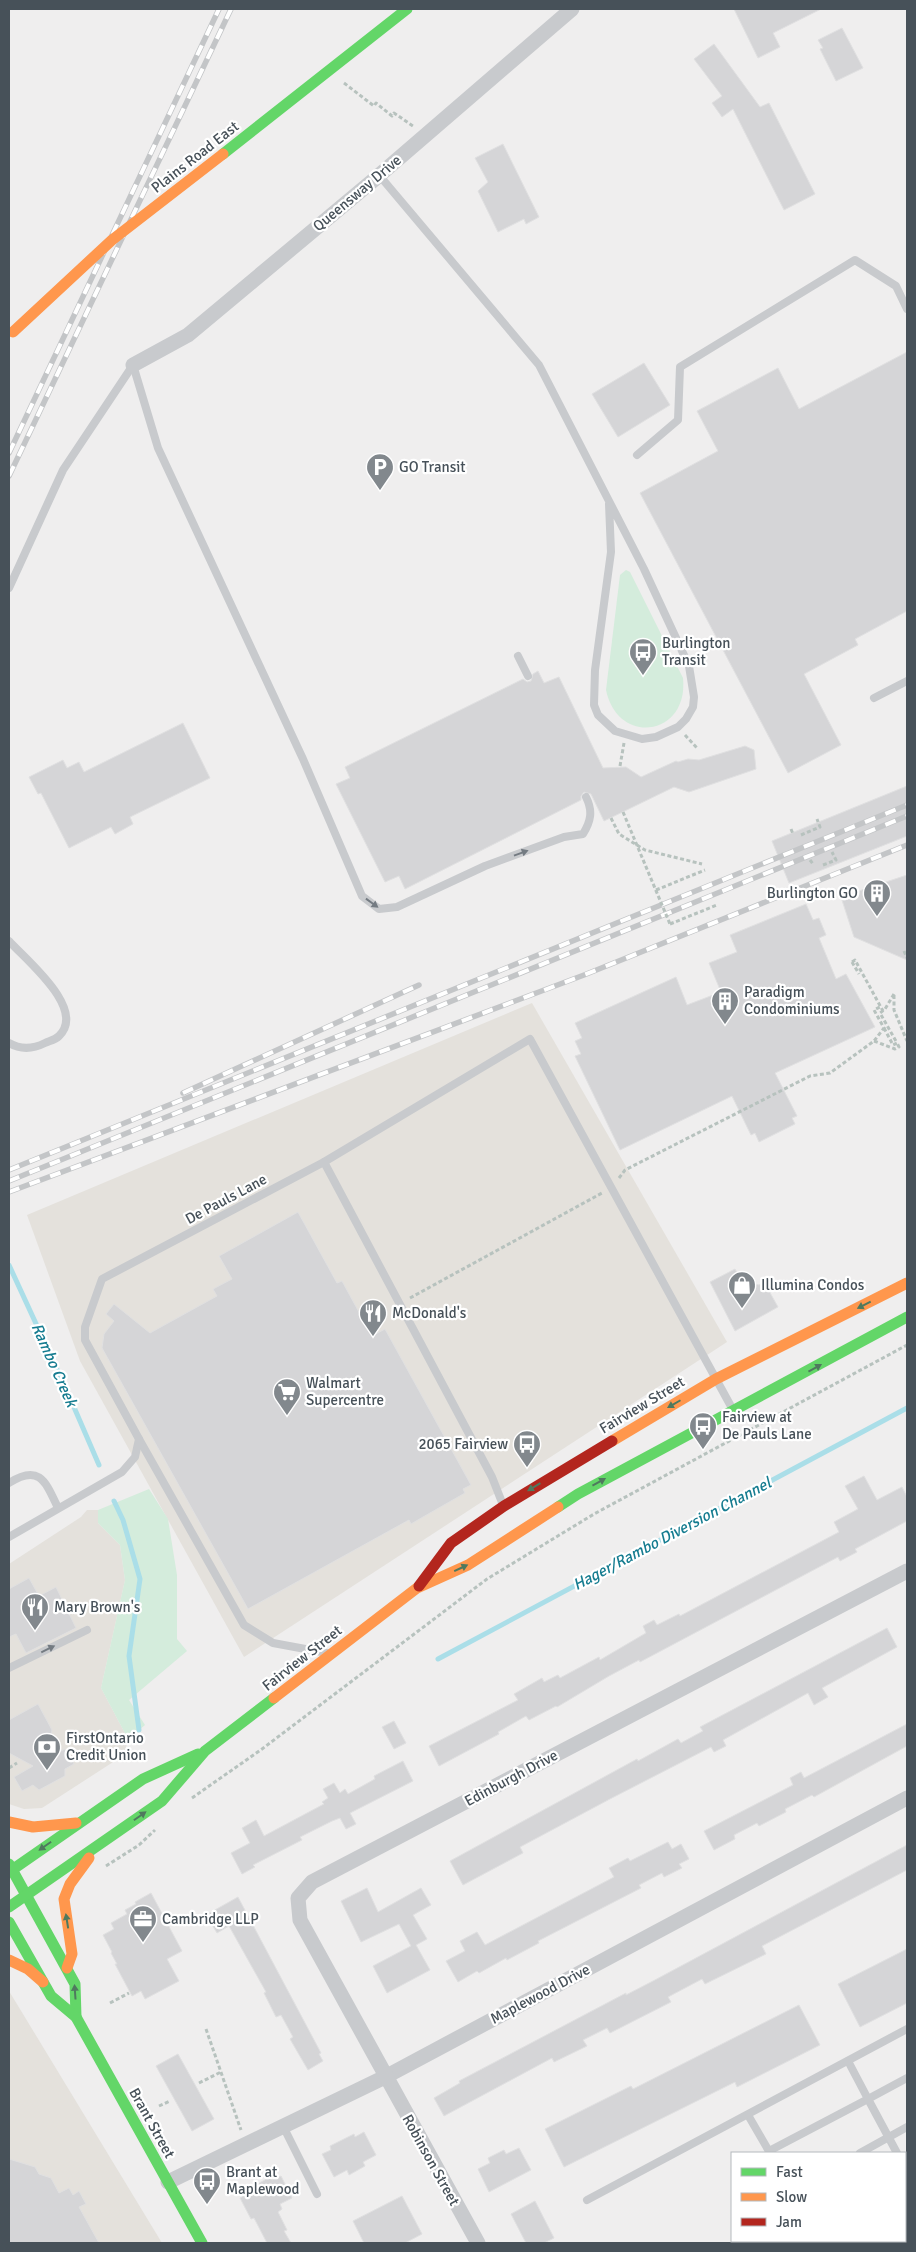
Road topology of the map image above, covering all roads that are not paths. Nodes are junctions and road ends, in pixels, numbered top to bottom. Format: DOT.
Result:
graph roads {
  1 [pos="407,9"];
  2 [pos="572,9"];
  3 [pos="379,176"];
  4 [pos="907,309"];
  5 [pos="11,334"];
  6 [pos="134,365"];
  7 [pos="637,455"];
  8 [pos="609,504"];
  9 [pos="9,588"];
  10 [pos="518,656"];
  11 [pos="528,676"];
  12 [pos="907,681"];
  13 [pos="874,698"];
  14 [pos="586,797"];
  15 [pos="9,941"];
  16 [pos="9,1043"];
  17 [pos="324,1162"];
  18 [pos="907,1283"];
  19 [pos="907,1317"];
  20 [pos="716,1379"];
  21 [pos="733,1410"];
  22 [pos="139,1439"];
  23 [pos="9,1483"];
  24 [pos="504,1506"];
  25 [pos="58,1508"];
  26 [pos="9,1537"];
  27 [pos="907,1571"];
  28 [pos="417,1588"];
  29 [pos="87,1630"];
  30 [pos="332,1654"];
  31 [pos="9,1668"];
  32 [pos="205,1751"];
  33 [pos="907,1798"];
  34 [pos="9,1822"];
  35 [pos="78,1823"];
  36 [pos="100,1844"];
  37 [pos="10,1868"];
  38 [pos="26,1895"];
  39 [pos="9,1907"];
  40 [pos="9,1922"];
  41 [pos="9,1960"];
  42 [pos="67,1968"];
  43 [pos="43,1982"];
  44 [pos="76,2017"];
  45 [pos="907,2029"];
  46 [pos="848,2061"];
  47 [pos="385,2077"];
  48 [pos="907,2078"];
  49 [pos="868,2099"];
  50 [pos="748,2115"];
  51 [pos="283,2126"];
  52 [pos="907,2127"];
  53 [pos="889,2138"];
  54 [pos="770,2152"];
  55 [pos="862,2152"];
  56 [pos="896,2152"];
  57 [pos="168,2182"];
  58 [pos="317,2194"];
  59 [pos="587,2200"];
  60 [pos="202,2243"];
  61 [pos="478,2243"];
  1 -- 5 [label="main road, Plains Road East, bridge"];
  2 -- 3 [label="street, Queensway Drive"];
  3 -- 6 [label="street, Queensway Drive"];
  3 -- 8 [label="lane"];
  4 -- 7 [label="lane"];
  6 -- 9 [label="lane"];
  6 -- 14 [label="lane, one-way"];
  8 -- 8 [label="lane"];
  10 -- 11 [label="lane"];
  12 -- 13 [label="lane"];
  15 -- 16 [label="lane"];
  17 -- 20 [label="lane, De Pauls Lane"];
  17 -- 22 [label="lane, De Pauls Lane"];
  17 -- 24 [label="lane"];
  18 -- 20 [label="main road, Fairview Street, one-way"];
  21 -- 19 [label="main road, Fairview Street, one-way"];
  20 -- 21 [label="lane"];
  20 -- 24 [label="main road, Fairview Street, one-way"];
  28 -- 21 [label="main road, Fairview Street, one-way"];
  22 -- 25 [label="lane"];
  22 -- 30 [label="lane, De Pauls Lane"];
  23 -- 25 [label="lane"];
  24 -- 28 [label="main road, Fairview Street"];
  25 -- 26 [label="lane"];
  27 -- 47 [label="street, Edinburgh Drive"];
  28 -- 30 [label="main road, Fairview Street"];
  31 -- 29 [label="lane, one-way"];
  30 -- 32 [label="main road, Fairview Street"];
  32 -- 35 [label="main road, Fairview Street"];
  36 -- 32 [label="main road, Fairview Street, one-way"];
  33 -- 47 [label="street, Maplewood Drive"];
  34 -- 35 [label="main road"];
  35 -- 37 [label="main road, Fairview Street, one-way"];
  36 -- 38 [label="main road, Fairview Street"];
  42 -- 36 [label="main road, one-way"];
  37 -- 38 [label="main road, Brant Street"];
  38 -- 39 [label="main road, Fairview Street"];
  38 -- 42 [label="main road, Brant Street"];
  40 -- 43 [label="main road, Brant Street"];
  41 -- 43 [label="main road"];
  44 -- 42 [label="main road, Brant Street, one-way"];
  43 -- 44 [label="main road, Brant Street"];
  44 -- 57 [label="main road, Brant Street"];
  45 -- 46 [label="lane"];
  46 -- 49 [label="lane"];
  46 -- 50 [label="lane"];
  47 -- 51 [label="street, Maplewood Drive"];
  47 -- 61 [label="street, Robinson Street"];
  48 -- 49 [label="lane"];
  49 -- 53 [label="lane"];
  49 -- 54 [label="lane"];
  50 -- 54 [label="lane"];
  50 -- 59 [label="lane"];
  51 -- 57 [label="street, Maplewood Drive"];
  51 -- 58 [label="lane"];
  52 -- 53 [label="lane"];
  53 -- 55 [label="lane"];
  53 -- 56 [label="lane"];
  57 -- 60 [label="main road, Brant Street"];
}
